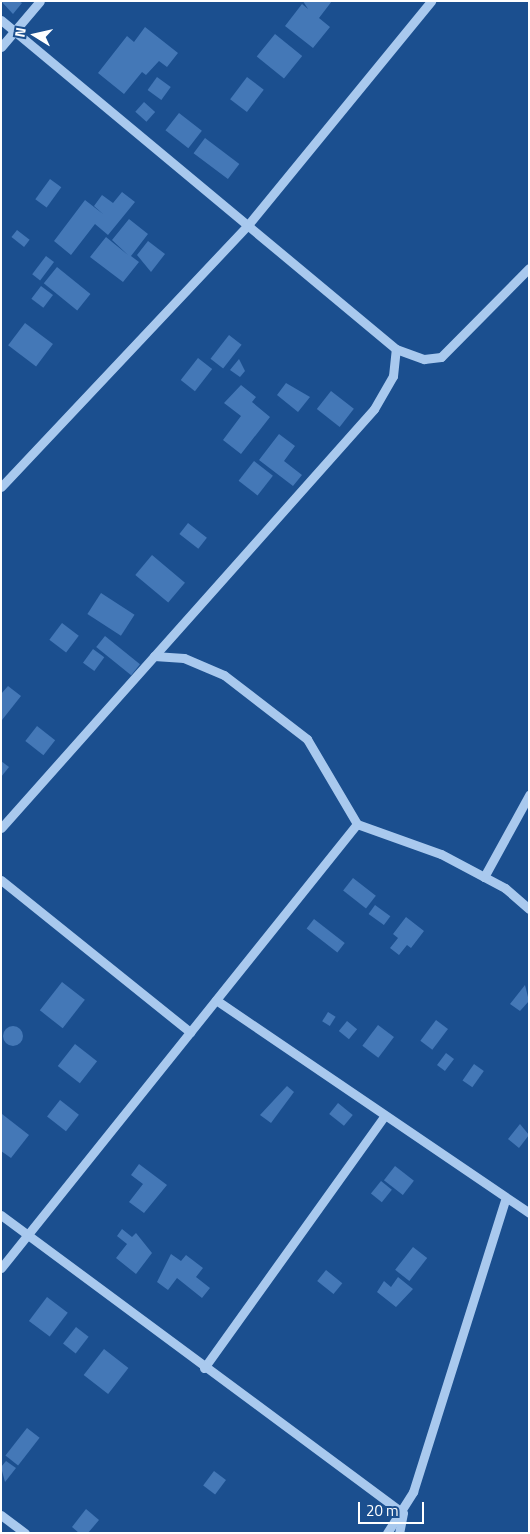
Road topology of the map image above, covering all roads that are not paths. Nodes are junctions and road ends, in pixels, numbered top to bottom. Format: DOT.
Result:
graph roads {
  1 [pos="40,1"];
  2 [pos="431,1"];
  3 [pos="1,20"];
  4 [pos="15,31"];
  5 [pos="1,47"];
  6 [pos="247,226"];
  7 [pos="529,268"];
  8 [pos="396,349"];
  9 [pos="1,487"];
  10 [pos="154,656"];
  11 [pos="529,795"];
  12 [pos="357,824"];
  13 [pos="1,828"];
  14 [pos="484,877"];
  15 [pos="1,880"];
  16 [pos="529,909"];
  17 [pos="216,1000"];
  18 [pos="190,1032"];
  19 [pos="384,1117"];
  20 [pos="505,1201"];
  21 [pos="529,1213"];
  22 [pos="1,1215"];
  23 [pos="26,1237"];
  24 [pos="1,1268"];
  25 [pos="204,1368"];
  26 [pos="403,1513"];
  27 [pos="1,1515"];
  28 [pos="25,1533"];
  29 [pos="387,1533"];
  30 [pos="400,1533"];
  1 -- 4 [label="street"];
  2 -- 6 [label="street"];
  3 -- 4 [label="street"];
  4 -- 5 [label="street"];
  4 -- 6 [label="street"];
  6 -- 8 [label="street"];
  6 -- 9 [label="street"];
  7 -- 8 [label="street"];
  8 -- 10 [label="street"];
  10 -- 12 [label="street"];
  10 -- 13 [label="street"];
  11 -- 14 [label="street"];
  12 -- 14 [label="street"];
  12 -- 17 [label="street"];
  14 -- 16 [label="street"];
  15 -- 18 [label="street"];
  17 -- 18 [label="street"];
  17 -- 19 [label="street"];
  18 -- 23 [label="street"];
  19 -- 20 [label="street"];
  19 -- 25 [label="street"];
  20 -- 21 [label="street"];
  20 -- 26 [label="street"];
  22 -- 23 [label="street"];
  23 -- 24 [label="street"];
  23 -- 25 [label="street"];
  25 -- 26 [label="street"];
  26 -- 29 [label="street"];
  26 -- 30 [label="street"];
  27 -- 28 [label="street"];
}
